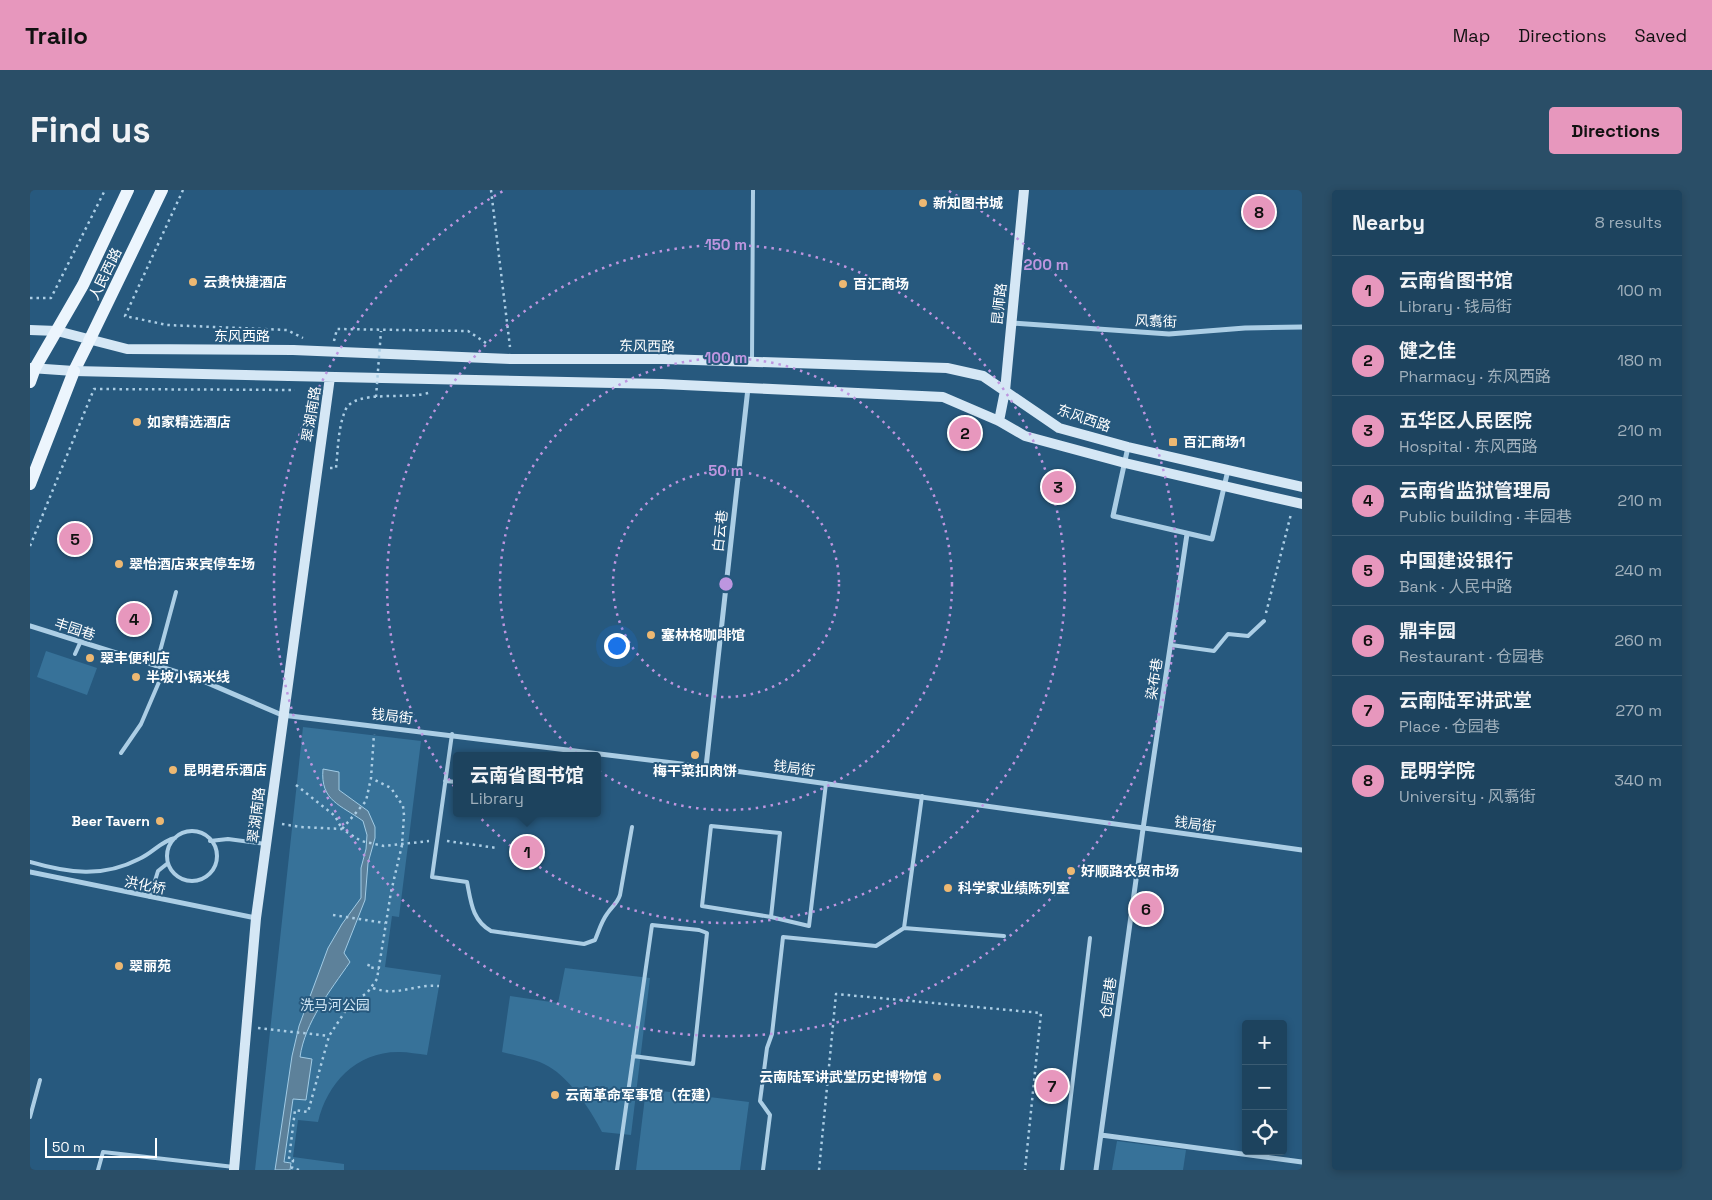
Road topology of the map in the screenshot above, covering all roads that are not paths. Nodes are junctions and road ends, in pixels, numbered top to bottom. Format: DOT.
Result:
graph roads {
  1 [pos="128,190"];
  2 [pos="162,190"];
  3 [pos="753,190"];
  4 [pos="1024,190"];
  5 [pos="1010,323"];
  6 [pos="1302,327"];
  7 [pos="30,330"];
  8 [pos="57,331"];
  9 [pos="89,341"];
  10 [pos="752,362"];
  11 [pos="32,368"];
  12 [pos="74,371"];
  13 [pos="330,376"];
  14 [pos="30,382"];
  15 [pos="748,388"];
  16 [pos="1005,391"];
  17 [pos="999,421"];
  18 [pos="1128,447"];
  19 [pos="1125,463"];
  20 [pos="1228,470"];
  21 [pos="30,484"];
  22 [pos="1224,487"];
  23 [pos="1302,487"];
  24 [pos="1298,504"];
  25 [pos="1187,534"];
  26 [pos="176,592"];
  27 [pos="1264,621"];
  28 [pos="30,626"];
  29 [pos="80,643"];
  30 [pos="1171,645"];
  31 [pos="75,654"];
  32 [pos="156,666"];
  33 [pos="164,668"];
  34 [pos="282,715"];
  35 [pos="452,734"];
  36 [pos="121,752"];
  37 [pos="591,752"];
  38 [pos="601,753"];
  39 [pos="706,767"];
  40 [pos="445,781"];
  41 [pos="453,782"];
  42 [pos="826,783"];
  43 [pos="922,796"];
  44 [pos="632,827"];
  45 [pos="1143,828"];
  46 [pos="175,838"];
  47 [pos="210,840"];
  48 [pos="266,844"];
  49 [pos="1302,850"];
  50 [pos="30,862"];
  51 [pos="168,863"];
  52 [pos="30,872"];
  53 [pos="150,897"];
  54 [pos="771,917"];
  55 [pos="256,918"];
  56 [pos="904,928"];
  57 [pos="1004,936"];
  58 [pos="1090,938"];
  59 [pos="633,1056"];
  60 [pos="40,1080"];
  61 [pos="30,1117"];
  62 [pos="1101,1135"];
  63 [pos="1302,1162"];
  64 [pos="234,1169"];
  65 [pos="98,1170"];
  66 [pos="617,1170"];
  67 [pos="763,1170"];
  68 [pos="1062,1170"];
  69 [pos="1096,1170"];
  1 -- 8 [label="main road, 人民西路, bridge"];
  2 -- 9 [label="main road, 人民西路, bridge"];
  3 -- 10 [label="lane"];
  4 -- 5 [label="main road, 昆师路"];
  5 -- 6 [label="street, 风翥街"];
  5 -- 16 [label="main road, 昆师路"];
  7 -- 8 [label="main road, 东风西路, bridge"];
  8 -- 9 [label="main road, 东风西路, bridge"];
  8 -- 11 [label="main road, 人民西路, bridge"];
  9 -- 10 [label="main road, 东风西路, bridge"];
  9 -- 12 [label="main road, 人民西路"];
  10 -- 16 [label="main road, 东风西路"];
  11 -- 12 [label="main road"];
  11 -- 14 [label="main road, 人民西路"];
  12 -- 13 [label="main road, bridge"];
  12 -- 21 [label="main road, 人民西路, bridge"];
  13 -- 15 [label="main road"];
  13 -- 34 [label="main road, 翠湖南路"];
  15 -- 17 [label="main road"];
  15 -- 39 [label="street, 白云巷"];
  16 -- 17 [label="main road, 昆师路"];
  16 -- 18 [label="main road, 东风西路"];
  17 -- 19 [label="main road"];
  18 -- 19 [label="street"];
  18 -- 20 [label="main road, 东风西路"];
  19 -- 22 [label="main road"];
  19 -- 25 [label="street"];
  20 -- 22 [label="street"];
  20 -- 23 [label="main road, 东风西路"];
  22 -- 24 [label="main road"];
  22 -- 25 [label="street"];
  25 -- 30 [label="street, 染布巷"];
  26 -- 32 [label="lane"];
  27 -- 30 [label="lane"];
  28 -- 29 [label="street, 丰园巷"];
  29 -- 31 [label="lane"];
  29 -- 32 [label="street, 丰园巷"];
  30 -- 45 [label="street, 染布巷"];
  32 -- 33 [label="street, 丰园巷"];
  33 -- 34 [label="street, 丰园巷"];
  33 -- 36 [label="lane"];
  34 -- 35 [label="street, 钱局街"];
  34 -- 48 [label="main road, 翠湖南路"];
  35 -- 37 [label="street, 钱局街"];
  35 -- 40 [label="lane"];
  38 -- 39 [label="street, 钱局街"];
  39 -- 42 [label="street, 钱局街"];
  40 -- 41 [label="lane"];
  40 -- 44 [label="lane"];
  42 -- 43 [label="street, 钱局街"];
  42 -- 54 [label="lane"];
  43 -- 45 [label="street, 钱局街"];
  43 -- 56 [label="lane"];
  45 -- 49 [label="street, 钱局街"];
  45 -- 62 [label="street, 仓园巷"];
  46 -- 47 [label="lane"];
  46 -- 50 [label="lane"];
  46 -- 51 [label="lane"];
  47 -- 48 [label="lane"];
  47 -- 51 [label="lane"];
  48 -- 55 [label="main road, 翠湖南路"];
  51 -- 53 [label="lane"];
  52 -- 53 [label="street, 洪化桥"];
  53 -- 55 [label="street, 洪化桥"];
  54 -- 54 [label="lane"];
  55 -- 64 [label="main road, 翠湖南路"];
  56 -- 57 [label="lane"];
  56 -- 67 [label="lane"];
  58 -- 68 [label="lane"];
  59 -- 59 [label="lane"];
  59 -- 66 [label="lane"];
  60 -- 61 [label="lane"];
  62 -- 63 [label="street"];
  62 -- 69 [label="street, 仓园巷"];
  64 -- 65 [label="lane"];
}
